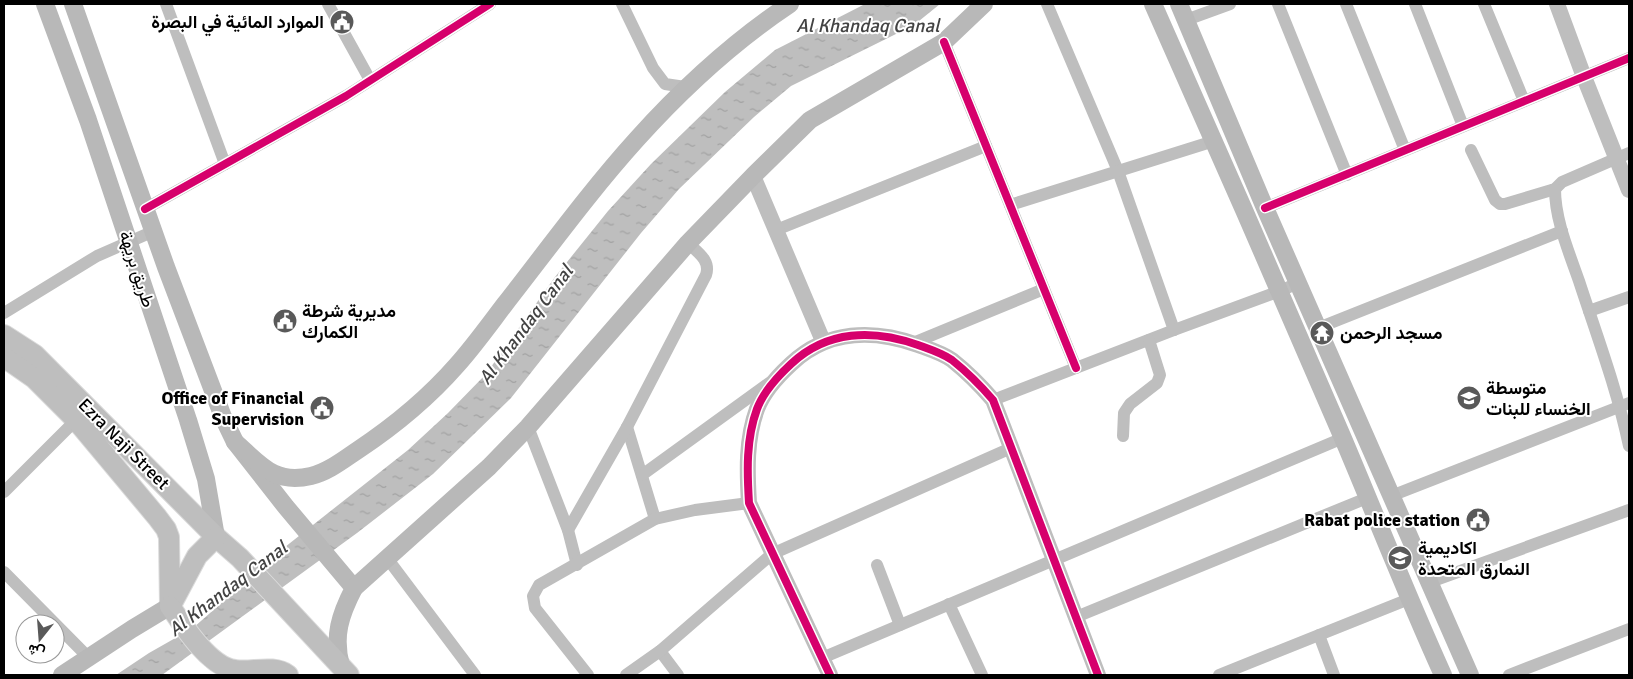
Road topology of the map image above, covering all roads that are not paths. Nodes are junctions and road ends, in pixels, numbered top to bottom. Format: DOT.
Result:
graph roads {
  1 [pos="45,4"];
  2 [pos="73,4"];
  3 [pos="166,4"];
  4 [pos="328,4"];
  5 [pos="490,4"];
  6 [pos="622,4"];
  7 [pos="790,4"];
  8 [pos="984,4"];
  9 [pos="1047,4"];
  10 [pos="1153,4"];
  11 [pos="1179,4"];
  12 [pos="1230,4"];
  13 [pos="1278,4"];
  14 [pos="1346,4"];
  15 [pos="1415,4"];
  16 [pos="1484,4"];
  17 [pos="1556,4"];
  18 [pos="1186,20"];
  19 [pos="944,42"];
  20 [pos="1629,58"];
  21 [pos="1584,77"];
  22 [pos="370,80"];
  23 [pos="685,88"];
  24 [pos="1524,101"];
  25 [pos="1463,126"];
  26 [pos="1214,141"];
  27 [pos="986,146"];
  28 [pos="1405,150"];
  29 [pos="1471,150"];
  30 [pos="1623,156"];
  31 [pos="225,164"];
  32 [pos="1118,171"];
  33 [pos="1347,175"];
  34 [pos="753,176"];
  35 [pos="1556,189"];
  36 [pos="1629,190"];
  37 [pos="1010,205"];
  38 [pos="1265,208"];
  39 [pos="145,209"];
  40 [pos="776,230"];
  41 [pos="154,231"];
  42 [pos="1562,231"];
  43 [pos="128,242"];
  44 [pos="688,243"];
  45 [pos="1298,283"];
  46 [pos="1044,289"];
  47 [pos="1280,292"];
  48 [pos="1629,297"];
  49 [pos="1589,312"];
  50 [pos="4,313"];
  51 [pos="1318,328"];
  52 [pos="1174,330"];
  53 [pos="4,335"];
  54 [pos="1149,340"];
  55 [pos="823,341"];
  56 [pos="912,343"];
  57 [pos="4,357"];
  58 [pos="1076,368"];
  59 [pos="777,377"];
  60 [pos="993,400"];
  61 [pos="1625,404"];
  62 [pos="76,420"];
  63 [pos="528,427"];
  64 [pos="627,427"];
  65 [pos="1123,436"];
  66 [pos="1343,438"];
  67 [pos="235,442"];
  68 [pos="1629,446"];
  69 [pos="1011,448"];
  70 [pos="642,476"];
  71 [pos="4,492"];
  72 [pos="1391,496"];
  73 [pos="1367,498"];
  74 [pos="749,503"];
  75 [pos="1629,510"];
  76 [pos="655,519"];
  77 [pos="568,530"];
  78 [pos="216,538"];
  79 [pos="772,554"];
  80 [pos="387,558"];
  81 [pos="1054,560"];
  82 [pos="577,565"];
  83 [pos="877,565"];
  84 [pos="4,572"];
  85 [pos="1430,582"];
  86 [pos="354,588"];
  87 [pos="1408,599"];
  88 [pos="950,604"];
  89 [pos="170,606"];
  90 [pos="1076,617"];
  91 [pos="900,625"];
  92 [pos="1629,629"];
  93 [pos="1319,635"];
  94 [pos="660,651"];
  95 [pos="88,657"];
  96 [pos="822,658"];
  97 [pos="345,671"];
  98 [pos="232,673"];
  99 [pos="62,675"];
  100 [pos="288,675"];
  101 [pos="475,675"];
  102 [pos="588,675"];
  103 [pos="626,675"];
  104 [pos="678,675"];
  105 [pos="830,675"];
  106 [pos="982,675"];
  107 [pos="1098,675"];
  108 [pos="1219,675"];
  109 [pos="1334,675"];
  110 [pos="1443,675"];
  111 [pos="1470,675"];
  112 [pos="1509,675"];
  1 -- 43 [label="main road, طريق بريهة"];
  2 -- 39 [label="main road, طريق بريهة"];
  3 -- 31 [label="street"];
  4 -- 22 [label="street"];
  5 -- 22 [label="street"];
  6 -- 23 [label="street"];
  7 -- 23 [label="main road"];
  8 -- 19 [label="main road"];
  9 -- 32 [label="street"];
  10 -- 26 [label="main road"];
  11 -- 18 [label="main road"];
  12 -- 18 [label="street"];
  13 -- 33 [label="street"];
  14 -- 28 [label="street"];
  15 -- 25 [label="street"];
  16 -- 24 [label="street"];
  17 -- 21 [label="street"];
  18 -- 38 [label="main road"];
  19 -- 27 [label="street"];
  19 -- 34 [label="main road"];
  20 -- 21 [label="street"];
  21 -- 24 [label="street"];
  21 -- 30 [label="street"];
  22 -- 31 [label="street"];
  23 -- 67 [label="main road"];
  24 -- 25 [label="street"];
  25 -- 28 [label="street"];
  26 -- 32 [label="street"];
  26 -- 47 [label="main road"];
  27 -- 37 [label="street"];
  27 -- 40 [label="street"];
  28 -- 33 [label="street"];
  29 -- 35 [label="street"];
  30 -- 35 [label="street"];
  30 -- 36 [label="street"];
  31 -- 39 [label="street"];
  32 -- 37 [label="street"];
  32 -- 52 [label="street"];
  33 -- 38 [label="street"];
  34 -- 40 [label="street"];
  34 -- 44 [label="main road"];
  35 -- 42 [label="street"];
  37 -- 46 [label="street"];
  38 -- 45 [label="main road"];
  39 -- 41 [label="main road, طريق بريهة"];
  40 -- 55 [label="street"];
  41 -- 43 [label="street"];
  41 -- 67 [label="main road, طريق بريهة"];
  42 -- 49 [label="street"];
  42 -- 51 [label="street"];
  43 -- 50 [label="street"];
  43 -- 78 [label="main road, طريق بريهة"];
  44 -- 63 [label="main road"];
  44 -- 64 [label="street"];
  45 -- 47 [label="street"];
  45 -- 51 [label="main road"];
  46 -- 56 [label="street"];
  46 -- 58 [label="street"];
  47 -- 52 [label="street"];
  47 -- 66 [label="main road"];
  48 -- 49 [label="street"];
  49 -- 61 [label="street"];
  51 -- 72 [label="main road"];
  52 -- 54 [label="street"];
  53 -- 78 [label="main road, Ezra Naji Street"];
  54 -- 58 [label="street"];
  54 -- 65 [label="street"];
  55 -- 56 [label="street"];
  55 -- 59 [label="street"];
  56 -- 60 [label="street"];
  57 -- 62 [label="main road, Ezra Naji Street"];
  58 -- 60 [label="street"];
  59 -- 70 [label="street"];
  59 -- 74 [label="street"];
  60 -- 69 [label="street"];
  61 -- 68 [label="street"];
  61 -- 72 [label="street"];
  62 -- 71 [label="street"];
  62 -- 89 [label="main road, Ezra Naji Street"];
  63 -- 77 [label="street"];
  63 -- 80 [label="main road"];
  64 -- 70 [label="street"];
  64 -- 77 [label="street"];
  66 -- 73 [label="main road"];
  66 -- 81 [label="street"];
  67 -- 86 [label="main road, طريق بريهة"];
  69 -- 79 [label="street"];
  69 -- 81 [label="street"];
  70 -- 76 [label="street"];
  72 -- 85 [label="main road"];
  73 -- 87 [label="main road"];
  73 -- 90 [label="street"];
  74 -- 76 [label="street"];
  74 -- 79 [label="street"];
  75 -- 85 [label="street"];
  76 -- 82 [label="street"];
  77 -- 82 [label="street"];
  78 -- 89 [label="main road"];
  78 -- 97 [label="main road, Ezra Naji Street"];
  79 -- 94 [label="street"];
  79 -- 96 [label="street"];
  80 -- 86 [label="main road"];
  80 -- 101 [label="street"];
  81 -- 88 [label="street"];
  81 -- 90 [label="street"];
  82 -- 102 [label="street"];
  83 -- 91 [label="street"];
  84 -- 95 [label="street"];
  85 -- 111 [label="main road"];
  86 -- 97 [label="main road"];
  87 -- 93 [label="street"];
  87 -- 110 [label="main road"];
  88 -- 91 [label="street"];
  88 -- 106 [label="street"];
  89 -- 95 [label="main road"];
  89 -- 98 [label="main road"];
  90 -- 107 [label="street"];
  91 -- 96 [label="street"];
  92 -- 112 [label="street"];
  93 -- 108 [label="street"];
  93 -- 109 [label="street"];
  94 -- 103 [label="street"];
  94 -- 104 [label="street"];
  95 -- 99 [label="main road"];
  96 -- 105 [label="street"];
  98 -- 100 [label="main road"];
}
